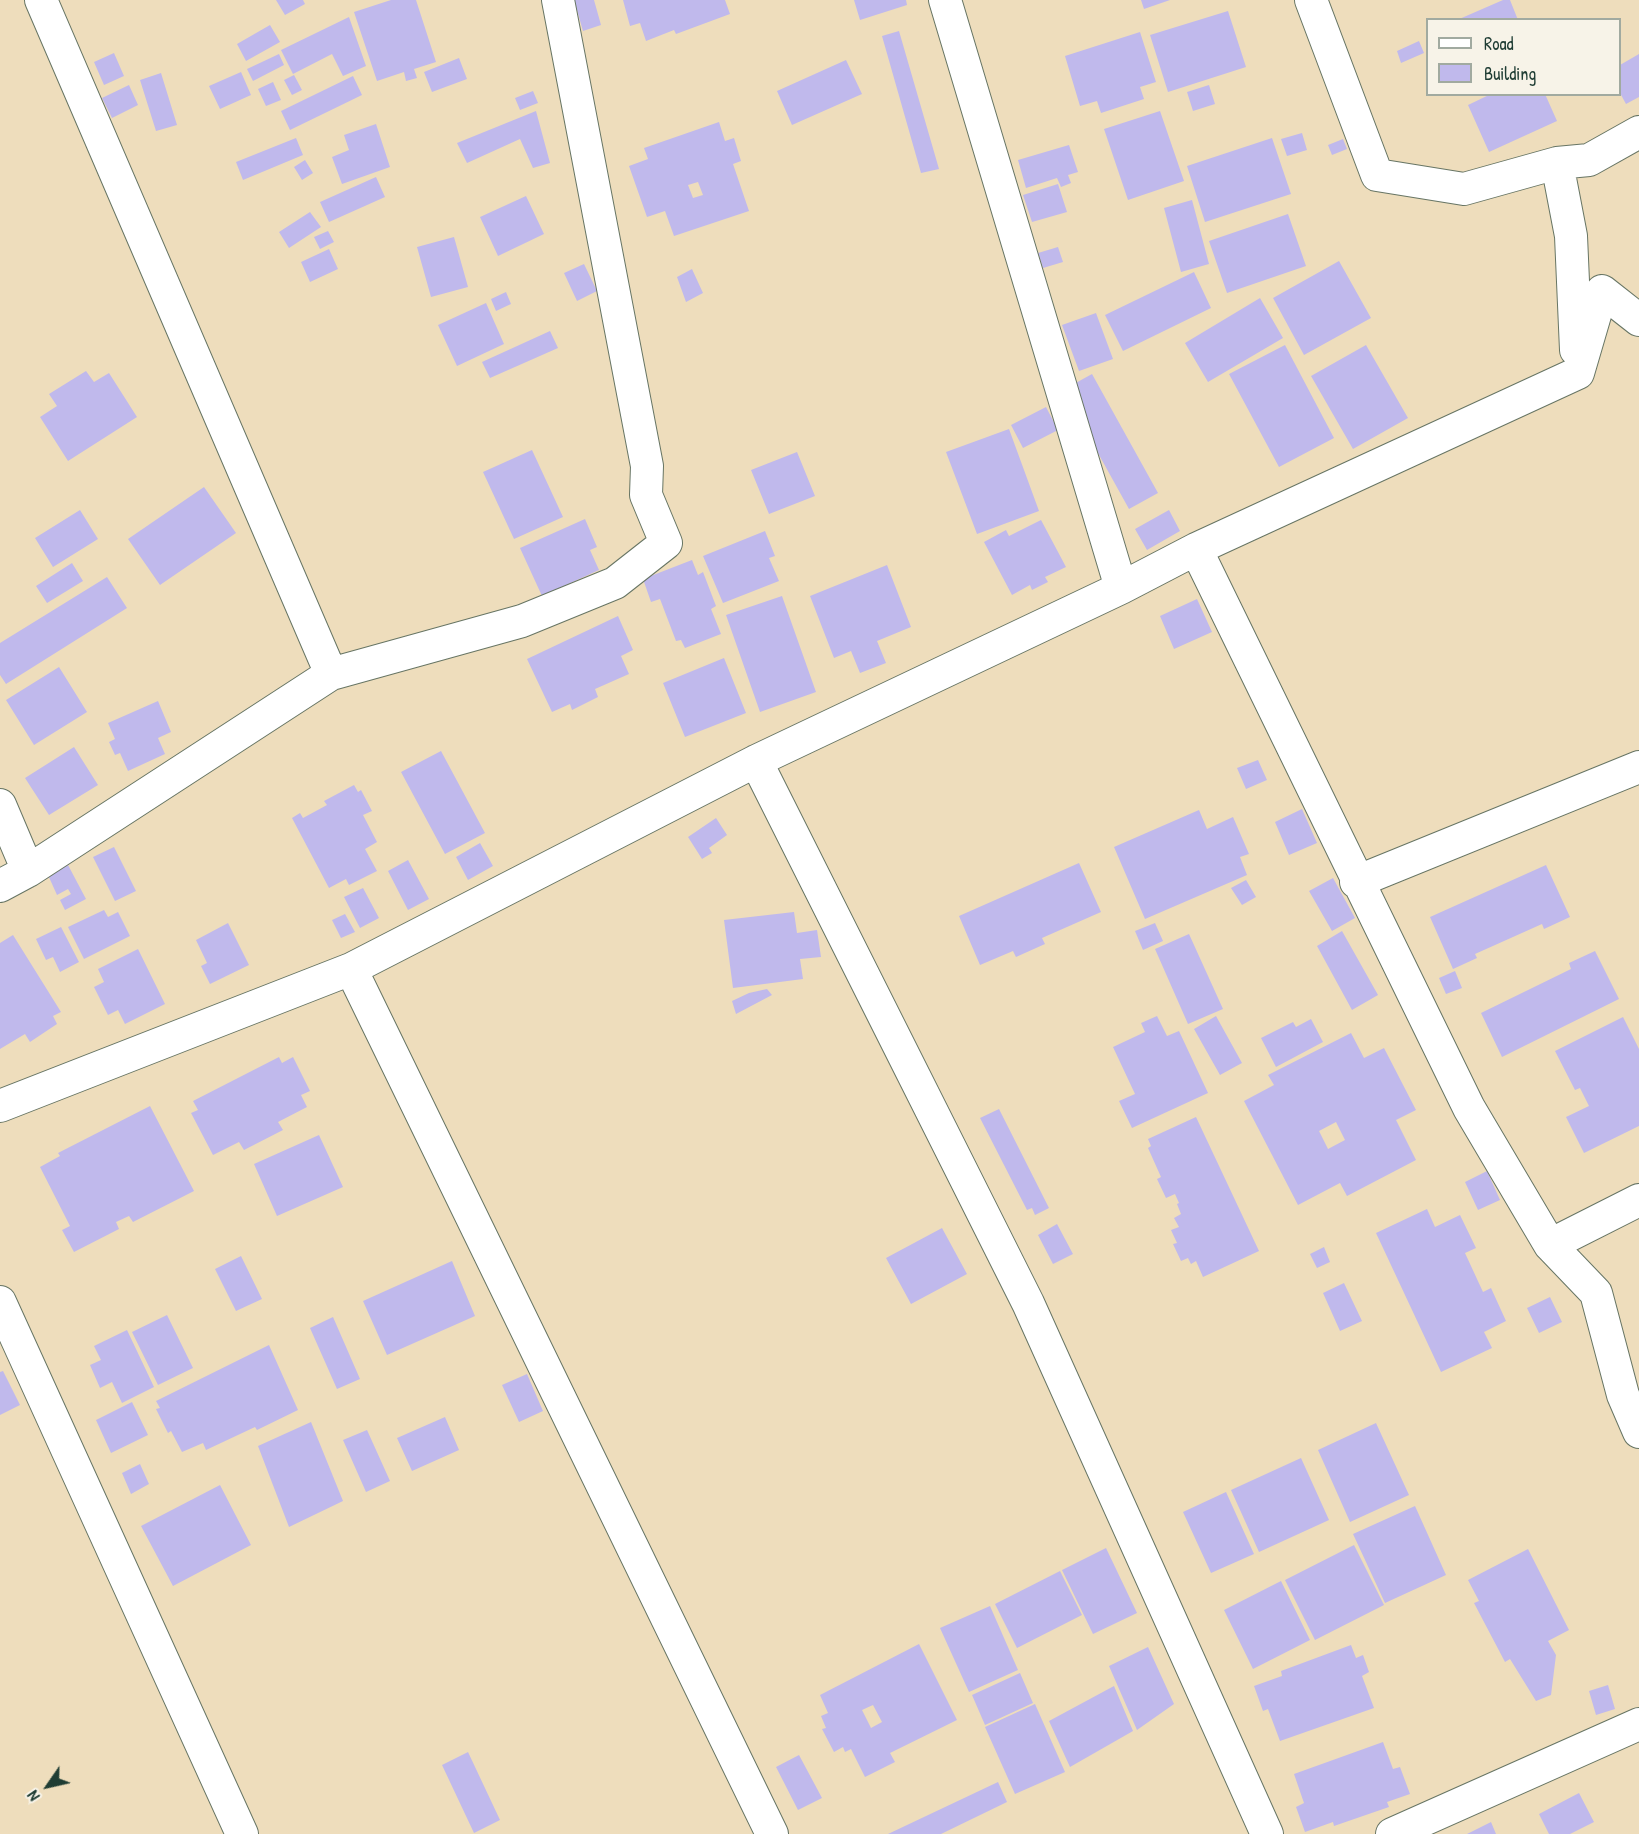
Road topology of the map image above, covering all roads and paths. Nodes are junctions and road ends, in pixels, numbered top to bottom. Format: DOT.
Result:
graph roads {
  1 [pos="41,0"];
  2 [pos="558,0"];
  3 [pos="945,0"];
  4 [pos="1311,0"];
  5 [pos="1639,132"];
  6 [pos="1557,163"];
  7 [pos="1639,321"];
  8 [pos="1578,373"];
  9 [pos="1196,549"];
  10 [pos="1121,588"];
  11 [pos="331,674"];
  12 [pos="756,761"];
  13 [pos="1639,767"];
  14 [pos="0,805"];
  15 [pos="28,871"];
  16 [pos="1356,882"];
  17 [pos="0,886"];
  18 [pos="351,969"];
  19 [pos="0,1106"];
  20 [pos="1639,1200"];
  21 [pos="1550,1245"];
  22 [pos="0,1302"];
  23 [pos="1639,1432"];
  24 [pos="1639,1724"];
  25 [pos="242,1834"];
  26 [pos="772,1834"];
  27 [pos="1267,1834"];
  28 [pos="1392,1834"];
  1 -- 11 [label="street"];
  2 -- 11 [label="street"];
  3 -- 10 [label="street"];
  4 -- 6 [label="street"];
  5 -- 6 [label="street"];
  6 -- 8 [label="street"];
  7 -- 8 [label="street"];
  8 -- 9 [label="street"];
  9 -- 10 [label="street"];
  9 -- 16 [label="street"];
  10 -- 12 [label="street"];
  11 -- 15 [label="street"];
  12 -- 18 [label="street"];
  12 -- 27 [label="street"];
  13 -- 16 [label="street"];
  14 -- 15 [label="street"];
  15 -- 17 [label="street"];
  16 -- 21 [label="street"];
  18 -- 19 [label="street"];
  18 -- 26 [label="street"];
  20 -- 21 [label="street"];
  21 -- 23 [label="street"];
  22 -- 25 [label="street"];
  24 -- 28 [label="street"];
}
